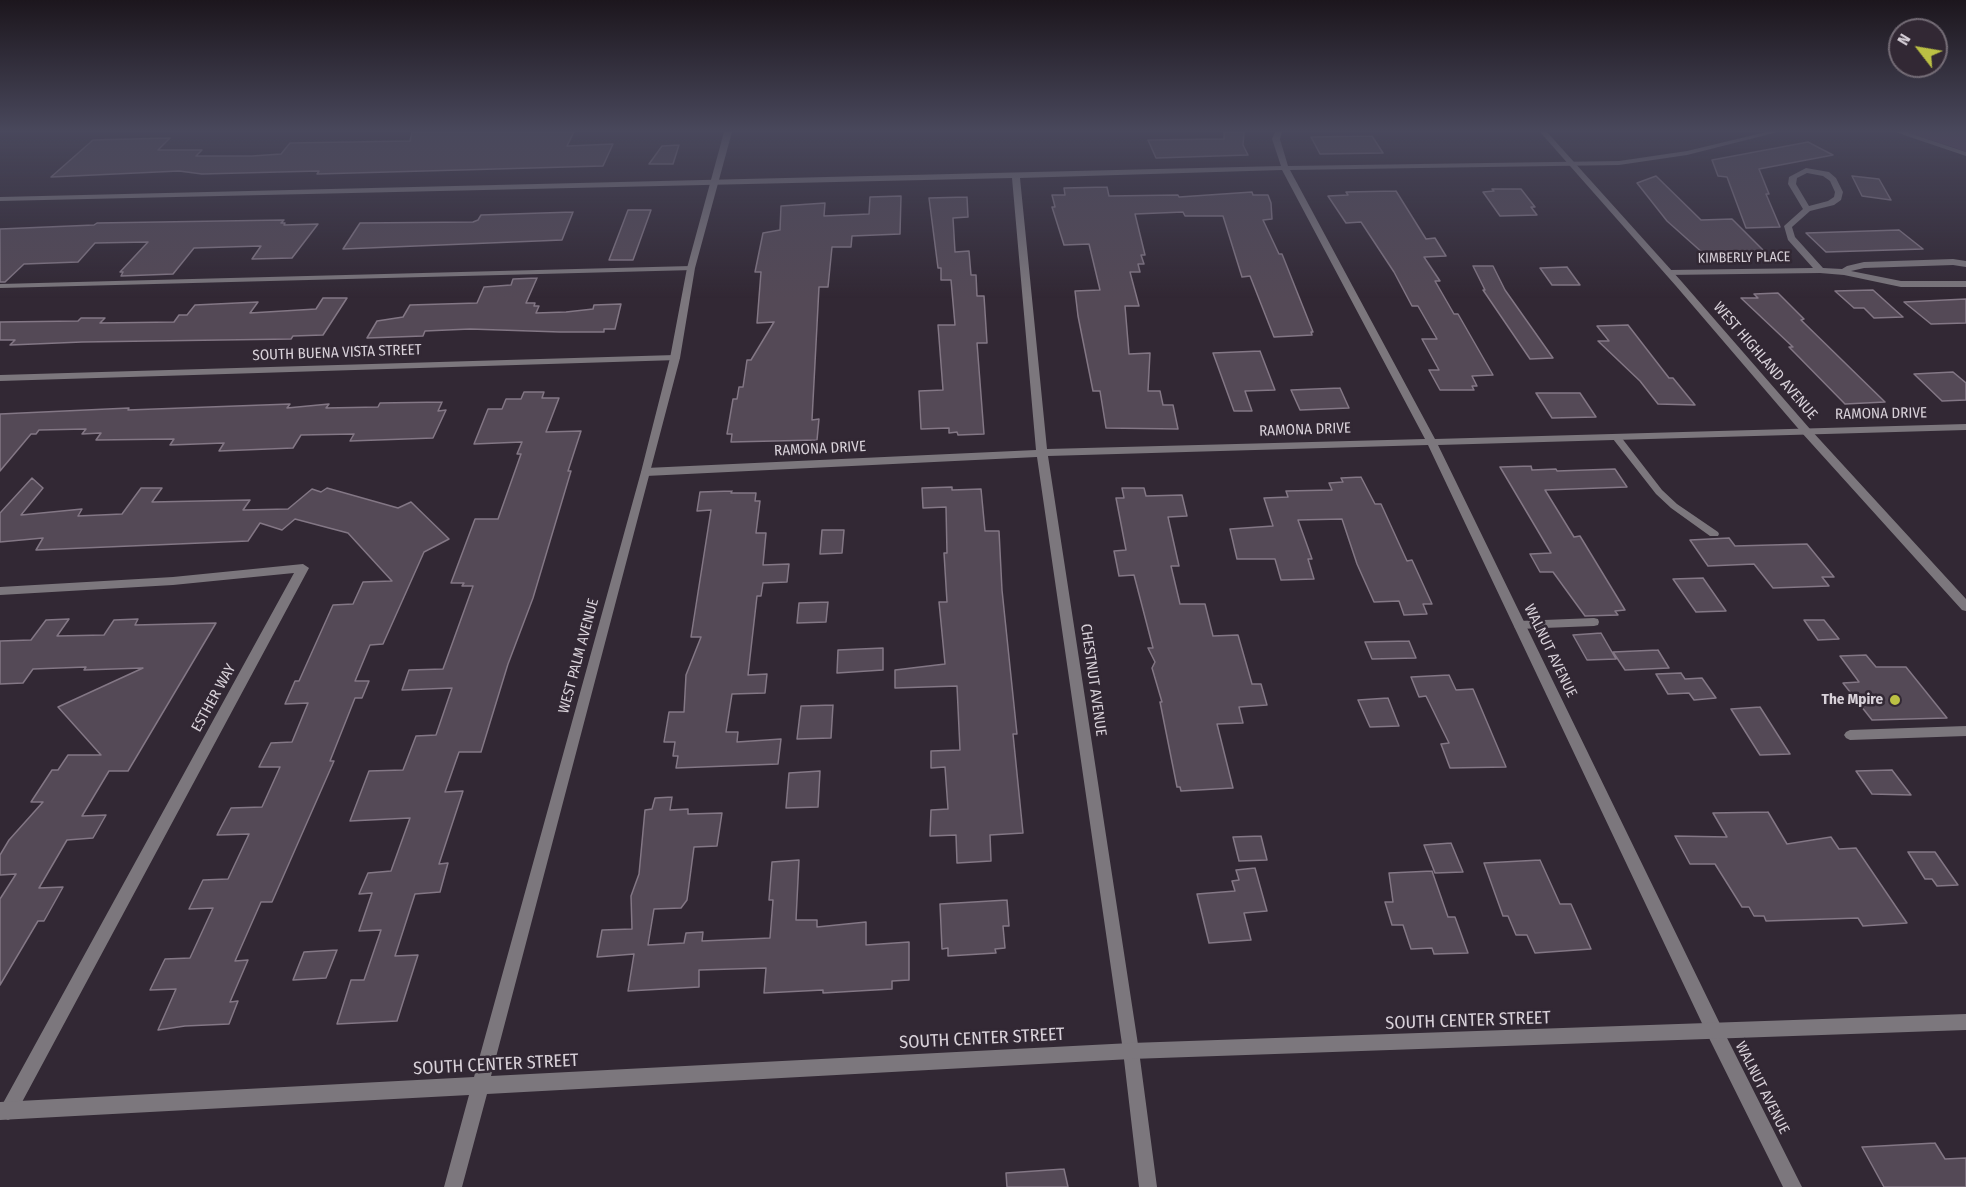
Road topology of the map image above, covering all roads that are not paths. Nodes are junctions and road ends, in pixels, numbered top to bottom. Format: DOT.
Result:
graph roads {
  1 [pos="487,187"];
  2 [pos="713,187"];
  3 [pos="1017,187"];
  4 [pos="1295,187"];
  5 [pos="1593,187"];
  6 [pos="1794,187"];
  7 [pos="1837,187"];
  8 [pos="0,199"];
  9 [pos="1807,209"];
  10 [pos="1966,264"];
  11 [pos="691,268"];
  12 [pos="1820,270"];
  13 [pos="1844,272"];
  14 [pos="1668,273"];
  15 [pos="1966,284"];
  16 [pos="0,286"];
  17 [pos="675,358"];
  18 [pos="0,378"];
  19 [pos="1966,427"];
  20 [pos="1806,431"];
  21 [pos="1618,439"];
  22 [pos="1431,441"];
  23 [pos="1042,453"];
  24 [pos="646,472"];
  25 [pos="1714,534"];
  26 [pos="0,591"];
  27 [pos="1966,607"];
  28 [pos="1594,622"];
  29 [pos="1519,625"];
  30 [pos="1966,731"];
  31 [pos="1850,735"];
  32 [pos="1966,1022"];
  33 [pos="1715,1032"];
  34 [pos="1131,1051"];
  35 [pos="480,1086"];
  36 [pos="4,1111"];
  37 [pos="453,1187"];
  38 [pos="1148,1187"];
  39 [pos="1793,1187"];
  1 -- 8 [label="street"];
  2 -- 11 [label="street, WEST PALM AVENUE"];
  3 -- 23 [label="street, CHESTNUT AVENUE"];
  4 -- 22 [label="street, WALNUT AVENUE"];
  5 -- 14 [label="street, WEST HIGHLAND AVENUE"];
  6 -- 9 [label="street"];
  7 -- 9 [label="street"];
  9 -- 12 [label="street, KIMBERLY PLACE"];
  10 -- 13 [label="street, KIMBERLY PLACE"];
  11 -- 16 [label="lane"];
  11 -- 17 [label="street, WEST PALM AVENUE"];
  12 -- 13 [label="street, KIMBERLY PLACE"];
  12 -- 14 [label="street, KIMBERLY PLACE"];
  13 -- 15 [label="street, KIMBERLY PLACE"];
  14 -- 20 [label="street, WEST HIGHLAND AVENUE"];
  17 -- 18 [label="street, SOUTH BUENA VISTA STREET"];
  17 -- 24 [label="street, WEST PALM AVENUE"];
  19 -- 20 [label="street, RAMONA DRIVE"];
  20 -- 21 [label="street, RAMONA DRIVE"];
  20 -- 27 [label="street, WEST HIGHLAND AVENUE"];
  21 -- 22 [label="street, RAMONA DRIVE"];
  21 -- 25 [label="lane"];
  22 -- 23 [label="street, RAMONA DRIVE"];
  22 -- 29 [label="street, WALNUT AVENUE"];
  23 -- 24 [label="street, RAMONA DRIVE"];
  23 -- 34 [label="street, CHESTNUT AVENUE"];
  24 -- 35 [label="street, WEST PALM AVENUE"];
  26 -- 36 [label="street, ESTHER WAY"];
  28 -- 29 [label="lane"];
  29 -- 33 [label="street, WALNUT AVENUE"];
  30 -- 31 [label="lane"];
  32 -- 33 [label="street, SOUTH CENTER STREET"];
  33 -- 34 [label="street, SOUTH CENTER STREET"];
  33 -- 39 [label="street, WALNUT AVENUE"];
  34 -- 35 [label="street, SOUTH CENTER STREET"];
  34 -- 38 [label="street, CHESTNUT AVENUE"];
  35 -- 36 [label="street, SOUTH CENTER STREET"];
  35 -- 37 [label="street, WEST PALM AVENUE"];
}
